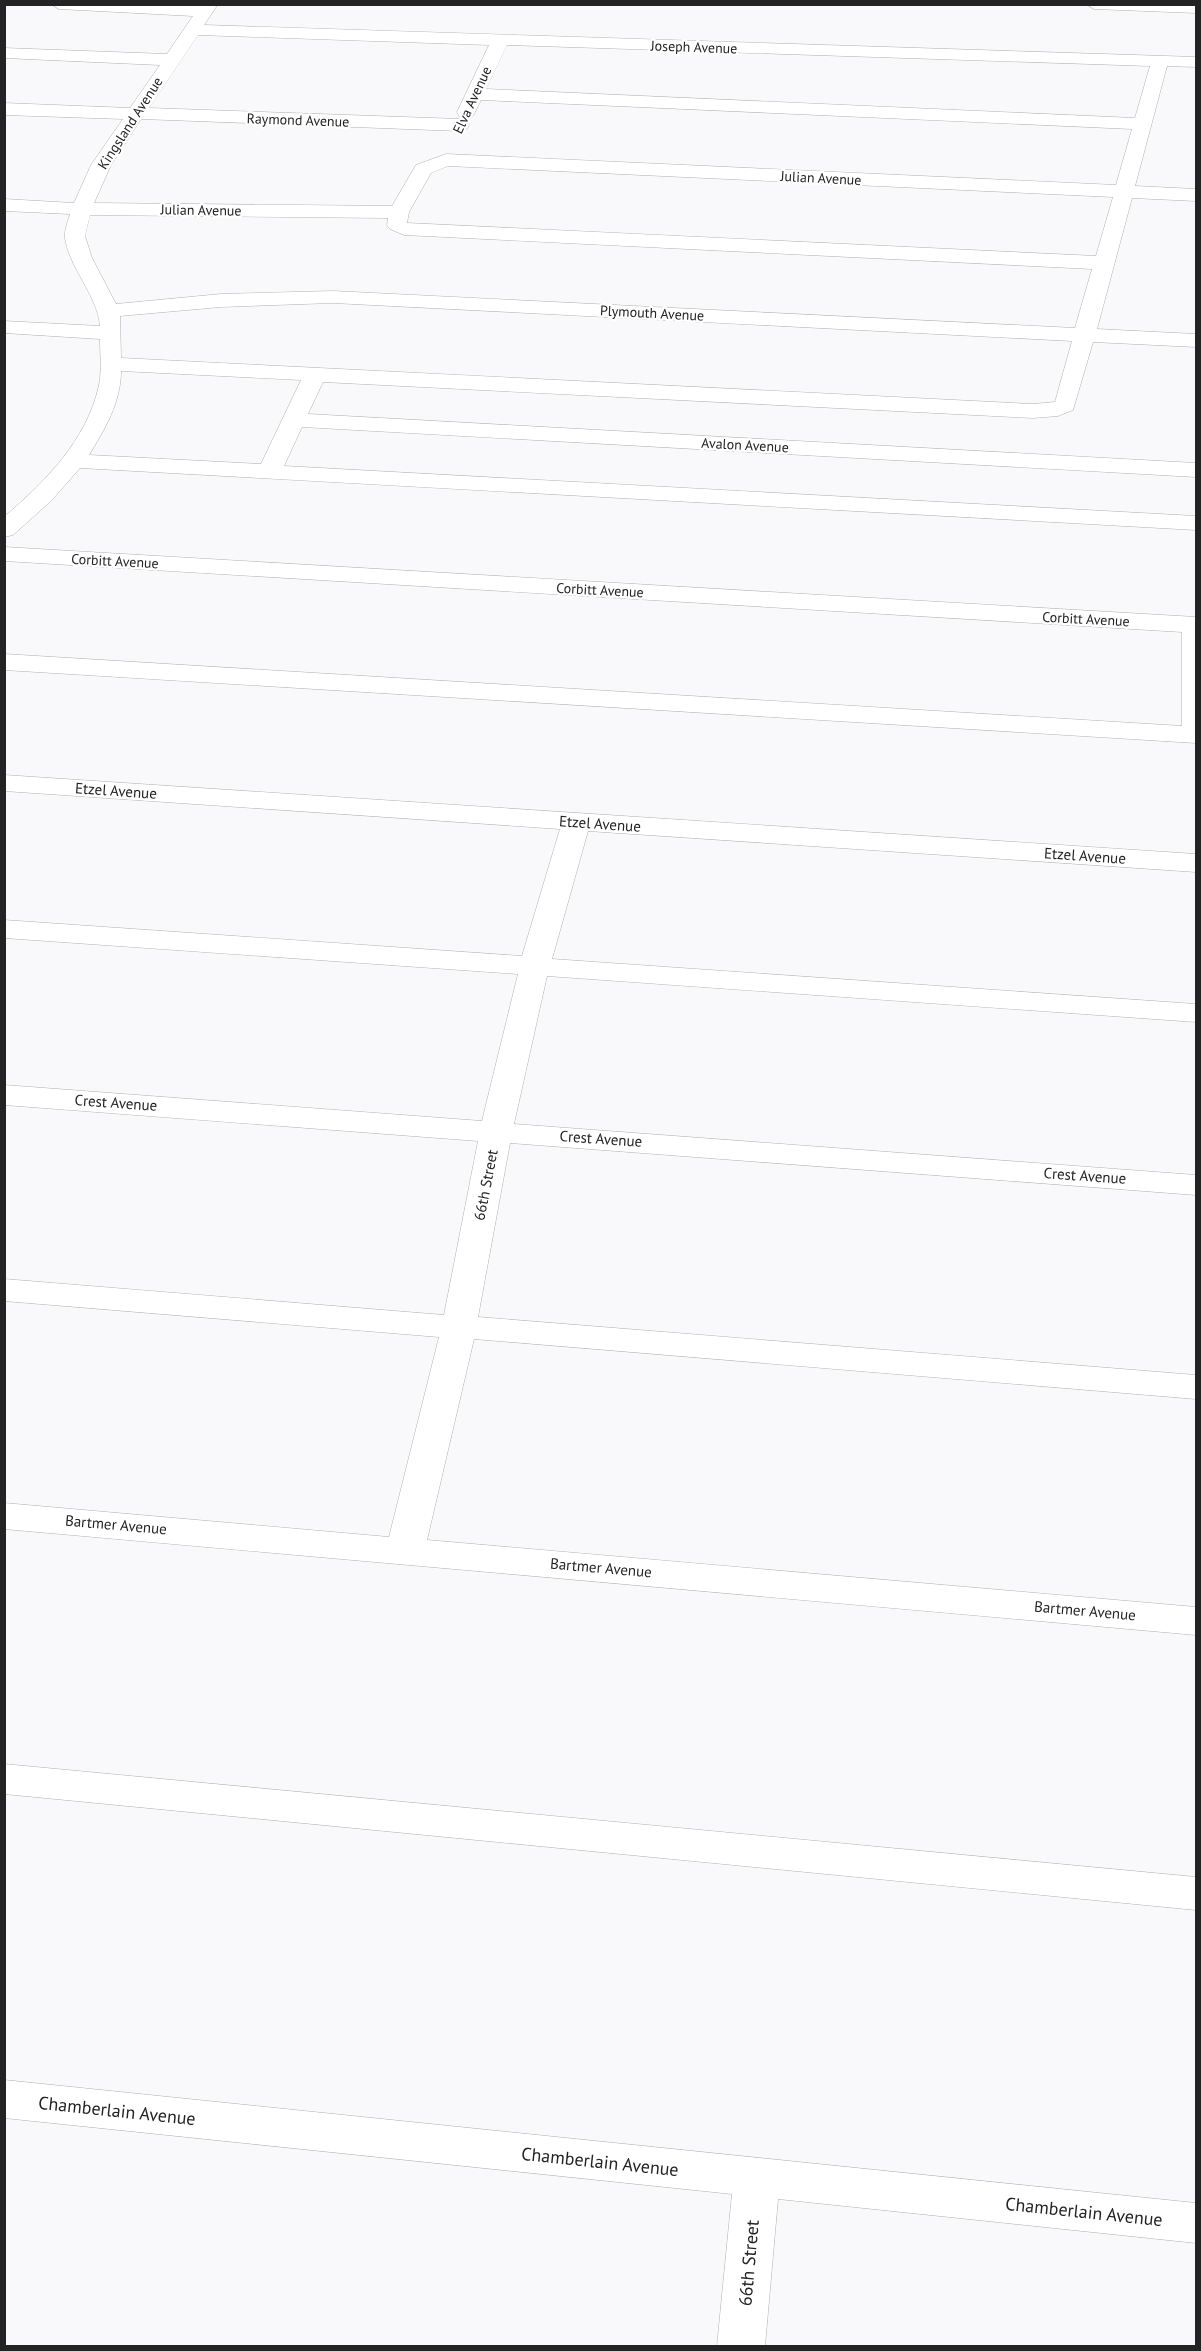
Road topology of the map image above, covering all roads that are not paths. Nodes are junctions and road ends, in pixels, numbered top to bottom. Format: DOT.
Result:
graph roads {
  1 [pos="59,4"];
  2 [pos="1094,4"];
  3 [pos="208,8"];
  4 [pos="1197,8"];
  5 [pos="192,30"];
  6 [pos="500,41"];
  7 [pos="4,53"];
  8 [pos="171,60"];
  9 [pos="1160,61"];
  10 [pos="1197,62"];
  11 [pos="475,94"];
  12 [pos="4,109"];
  13 [pos="136,114"];
  14 [pos="1141,124"];
  15 [pos="460,125"];
  16 [pos="446,160"];
  17 [pos="1122,192"];
  18 [pos="1197,195"];
  19 [pos="4,205"];
  20 [pos="81,209"];
  21 [pos="399,212"];
  22 [pos="1103,263"];
  23 [pos="109,310"];
  24 [pos="4,327"];
  25 [pos="111,333"];
  26 [pos="1085,335"];
  27 [pos="1197,340"];
  28 [pos="110,364"];
  29 [pos="316,374"];
  30 [pos="293,420"];
  31 [pos="74,461"];
  32 [pos="1197,470"];
  33 [pos="269,472"];
  34 [pos="1197,523"];
  35 [pos="4,530"];
  36 [pos="4,554"];
  37 [pos="1196,625"];
  38 [pos="1196,653"];
  39 [pos="4,662"];
  40 [pos="1196,735"];
  41 [pos="4,783"];
  42 [pos="576,822"];
  43 [pos="1197,863"];
  44 [pos="4,929"];
  45 [pos="535,965"];
  46 [pos="1197,1013"];
  47 [pos="4,1095"];
  48 [pos="496,1131"];
  49 [pos="1197,1185"];
  50 [pos="4,1290"];
  51 [pos="459,1327"];
  52 [pos="1197,1387"];
  53 [pos="4,1516"];
  54 [pos="405,1551"];
  55 [pos="1197,1621"];
  56 [pos="4,1779"];
  57 [pos="1197,1894"];
  58 [pos="4,2099"];
  59 [pos="757,2179"];
  60 [pos="1197,2223"];
  61 [pos="741,2346"];
  1 -- 3 [label="street"];
  2 -- 4 [label="street"];
  3 -- 5 [label="street, Kingsland Avenue"];
  5 -- 6 [label="street, Joseph Avenue"];
  5 -- 8 [label="street, Kingsland Avenue"];
  6 -- 9 [label="street, Joseph Avenue"];
  6 -- 11 [label="street, Elva Avenue"];
  7 -- 8 [label="street"];
  8 -- 13 [label="street, Kingsland Avenue"];
  9 -- 10 [label="street, Joseph Avenue"];
  9 -- 14 [label="street"];
  11 -- 14 [label="street"];
  11 -- 15 [label="street, Elva Avenue"];
  12 -- 13 [label="street, Raymond Avenue"];
  13 -- 15 [label="street, Raymond Avenue"];
  13 -- 20 [label="street, Kingsland Avenue"];
  14 -- 17 [label="street"];
  15 -- 16 [label="street, Elva Avenue"];
  16 -- 17 [label="street, Julian Avenue"];
  16 -- 21 [label="street"];
  17 -- 18 [label="street, Julian Avenue"];
  17 -- 22 [label="street"];
  19 -- 20 [label="street, Julian Avenue"];
  20 -- 21 [label="street, Julian Avenue"];
  20 -- 23 [label="street, Kingsland Avenue"];
  21 -- 22 [label="street"];
  22 -- 26 [label="street"];
  23 -- 25 [label="street, Kingsland Avenue"];
  23 -- 26 [label="street, Plymouth Avenue"];
  24 -- 25 [label="street"];
  25 -- 28 [label="street, Kingsland Avenue"];
  26 -- 27 [label="street, Plymouth Avenue"];
  26 -- 29 [label="street"];
  28 -- 29 [label="street"];
  28 -- 31 [label="street, Kingsland Avenue"];
  29 -- 30 [label="street"];
  30 -- 32 [label="street, Avalon Avenue"];
  30 -- 33 [label="street"];
  31 -- 33 [label="street"];
  31 -- 35 [label="street, Kingsland Avenue"];
  33 -- 34 [label="street"];
  36 -- 37 [label="street, Corbitt Avenue"];
  37 -- 38 [label="street"];
  38 -- 40 [label="street"];
  39 -- 40 [label="street"];
  41 -- 42 [label="street, Etzel Avenue"];
  42 -- 43 [label="street, Etzel Avenue"];
  42 -- 45 [label="street, 66th Street"];
  44 -- 45 [label="street"];
  45 -- 46 [label="street"];
  45 -- 48 [label="street, 66th Street"];
  47 -- 48 [label="street, Crest Avenue"];
  48 -- 49 [label="street, Crest Avenue"];
  48 -- 51 [label="street, 66th Street"];
  50 -- 51 [label="street"];
  51 -- 52 [label="street"];
  51 -- 54 [label="street, 66th Street"];
  53 -- 54 [label="street, Bartmer Avenue"];
  54 -- 55 [label="street, Bartmer Avenue"];
  56 -- 57 [label="street"];
  58 -- 59 [label="street, Chamberlain Avenue"];
  59 -- 60 [label="street, Chamberlain Avenue"];
  59 -- 61 [label="street, 66th Street"];
}
